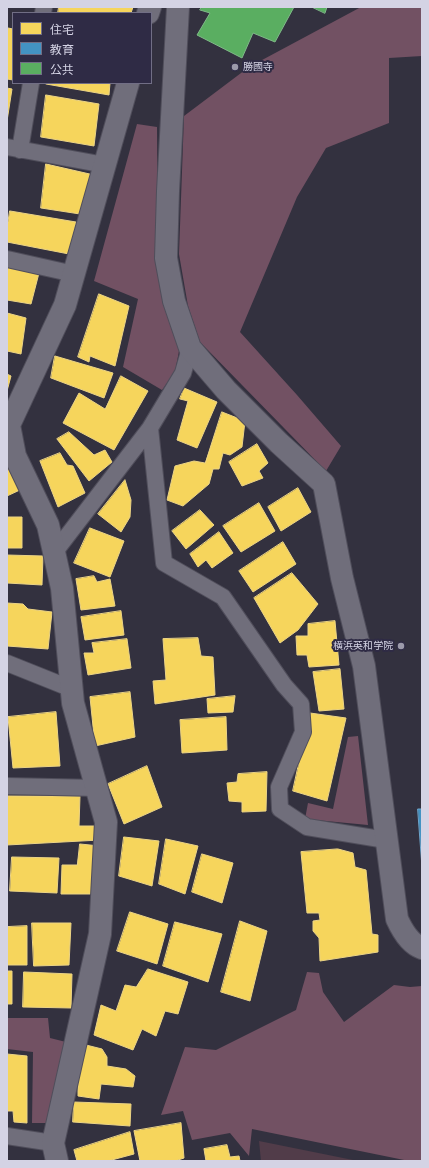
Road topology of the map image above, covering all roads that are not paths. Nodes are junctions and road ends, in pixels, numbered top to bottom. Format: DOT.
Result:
graph roads {
  1 [pos="178,7"];
  2 [pos="31,84"];
  3 [pos="128,84"];
  4 [pos="14,148"];
  5 [pos="105,165"];
  6 [pos="7,259"];
  7 [pos="74,274"];
  8 [pos="190,348"];
  9 [pos="8,425"];
  10 [pos="150,428"];
  11 [pos="54,553"];
  12 [pos="7,663"];
  13 [pos="72,690"];
  14 [pos="7,786"];
  15 [pos="97,788"];
  16 [pos="386,840"];
  17 [pos="422,948"];
  18 [pos="7,1136"];
  19 [pos="55,1152"];
  1 -- 8 [label="street"];
  2 -- 4 [label="lane"];
  3 -- 5 [label="street"];
  4 -- 5 [label="lane"];
  5 -- 7 [label="street"];
  6 -- 7 [label="lane"];
  7 -- 9 [label="street"];
  8 -- 10 [label="lane"];
  8 -- 16 [label="street"];
  9 -- 11 [label="street"];
  10 -- 11 [label="lane"];
  10 -- 16 [label="lane"];
  11 -- 13 [label="street"];
  12 -- 13 [label="lane"];
  13 -- 15 [label="street"];
  14 -- 15 [label="lane"];
  15 -- 19 [label="street"];
  16 -- 17 [label="street"];
  18 -- 19 [label="lane"];
}
